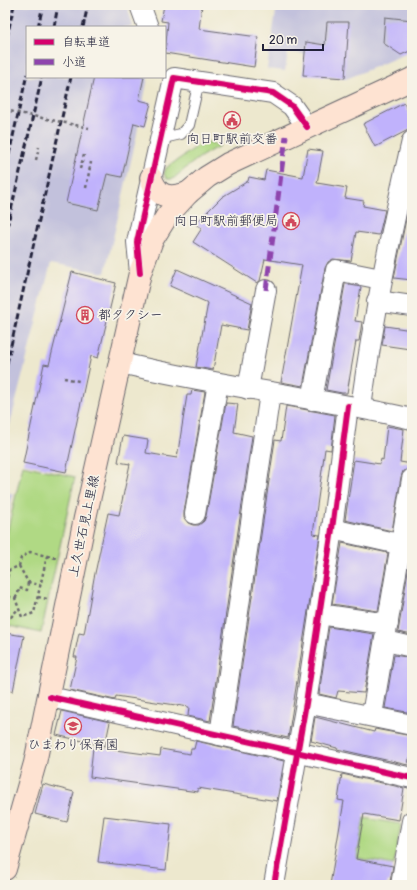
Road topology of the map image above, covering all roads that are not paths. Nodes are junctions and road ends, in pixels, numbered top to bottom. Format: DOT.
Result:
graph roads {
  1 [pos="140,5"];
  2 [pos="148,26"];
  3 [pos="169,76"];
  4 [pos="412,79"];
  5 [pos="199,81"];
  6 [pos="308,127"];
  7 [pos="159,139"];
  8 [pos="412,142"];
  9 [pos="151,178"];
  10 [pos="188,194"];
  11 [pos="404,209"];
  12 [pos="140,273"];
  13 [pos="381,279"];
  14 [pos="266,290"];
  15 [pos="377,301"];
  16 [pos="412,306"];
  17 [pos="121,364"];
  18 [pos="218,383"];
  19 [pos="248,389"];
  20 [pos="270,393"];
  21 [pos="312,400"];
  22 [pos="355,407"];
  23 [pos="412,419"];
  24 [pos="412,479"];
  25 [pos="195,514"];
  26 [pos="332,530"];
  27 [pos="407,546"];
  28 [pos="320,614"];
  29 [pos="387,633"];
  30 [pos="412,647"];
  31 [pos="50,697"];
  32 [pos="306,703"];
  33 [pos="372,715"];
  34 [pos="412,725"];
  35 [pos="220,735"];
  36 [pos="298,754"];
  37 [pos="412,778"];
  38 [pos="412,821"];
  39 [pos="5,869"];
  40 [pos="274,885"];
  41 [pos="403,885"];
  1 -- 2 [label="street"];
  3 -- 5 [label="street"];
  3 -- 7 [label="street"];
  4 -- 6 [label="main road, 上久世石見上里線"];
  5 -- 6 [label="street"];
  5 -- 7 [label="lane"];
  6 -- 10 [label="main road, 上久世石見上里線"];
  7 -- 9 [label="street"];
  8 -- 11 [label="street"];
  9 -- 10 [label="main road"];
  9 -- 12 [label="street"];
  10 -- 12 [label="main road, 上久世石見上里線"];
  11 -- 13 [label="street"];
  12 -- 17 [label="main road, 上久世石見上里線"];
  13 -- 15 [label="street"];
  13 -- 21 [label="street"];
  14 -- 19 [label="street"];
  15 -- 16 [label="street"];
  15 -- 22 [label="street"];
  17 -- 18 [label="street"];
  17 -- 31 [label="main road, 上久世石見上里線"];
  18 -- 19 [label="street"];
  18 -- 25 [label="street"];
  19 -- 20 [label="street"];
  20 -- 21 [label="street"];
  20 -- 35 [label="street"];
  21 -- 22 [label="street"];
  22 -- 23 [label="street"];
  22 -- 26 [label="street"];
  24 -- 27 [label="street"];
  26 -- 27 [label="street"];
  26 -- 28 [label="street"];
  27 -- 29 [label="street"];
  28 -- 29 [label="street"];
  28 -- 32 [label="street"];
  29 -- 30 [label="street"];
  29 -- 33 [label="street"];
  31 -- 35 [label="street"];
  31 -- 39 [label="main road, 上久世石見上里線"];
  32 -- 33 [label="street"];
  32 -- 36 [label="street"];
  33 -- 34 [label="street"];
  35 -- 36 [label="street"];
  36 -- 37 [label="street"];
  36 -- 40 [label="street"];
  38 -- 41 [label="street"];
}
